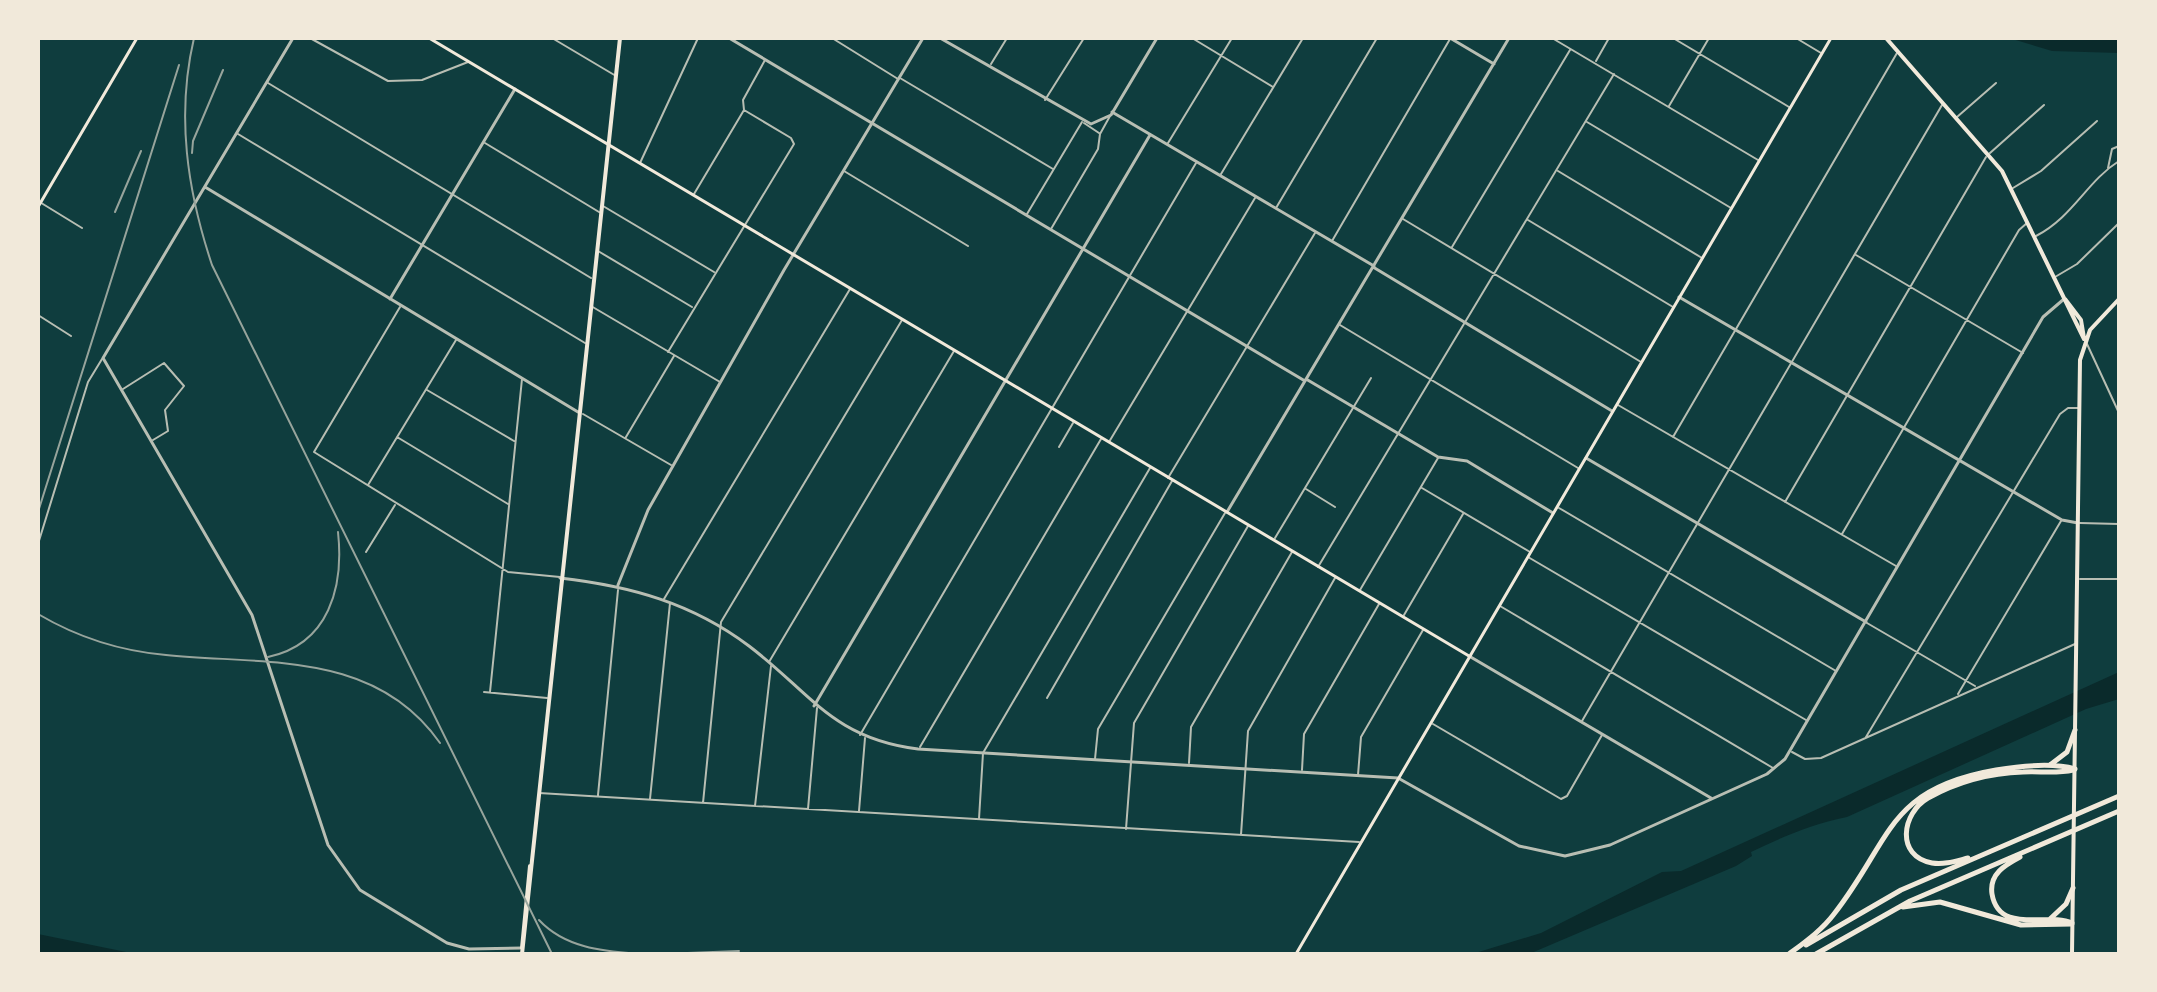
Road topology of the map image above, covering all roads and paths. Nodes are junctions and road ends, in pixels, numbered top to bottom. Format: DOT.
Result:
graph roads {
  1 [pos="293,38"];
  2 [pos="310,38"];
  3 [pos="429,38"];
  4 [pos="552,38"];
  5 [pos="620,38"];
  6 [pos="698,38"];
  7 [pos="729,38"];
  8 [pos="832,38"];
  9 [pos="923,38"];
  10 [pos="940,38"];
  11 [pos="1007,38"];
  12 [pos="1084,38"];
  13 [pos="1157,38"];
  14 [pos="1192,38"];
  15 [pos="1232,38"];
  16 [pos="1303,38"];
  17 [pos="1377,38"];
  18 [pos="1450,38"];
  19 [pos="1509,38"];
  20 [pos="1552,38"];
  21 [pos="1609,38"];
  22 [pos="1673,38"];
  23 [pos="1709,38"];
  24 [pos="1796,38"];
  25 [pos="1831,38"];
  26 [pos="1886,38"];
  27 [pos="135,39"];
  28 [pos="1571,49"];
  29 [pos="1898,52"];
  30 [pos="1700,54"];
  31 [pos="1822,54"];
  32 [pos="1221,56"];
  33 [pos="765,60"];
  34 [pos="468,62"];
  35 [pos="1595,63"];
  36 [pos="1494,64"];
  37 [pos="989,67"];
  38 [pos="1614,74"];
  39 [pos="616,76"];
  40 [pos="899,78"];
  41 [pos="267,82"];
  42 [pos="1996,83"];
  43 [pos="1273,87"];
  44 [pos="515,89"];
  45 [pos="1045,100"];
  46 [pos="1944,104"];
  47 [pos="2044,105"];
  48 [pos="1669,106"];
  49 [pos="1790,108"];
  50 [pos="744,110"];
  51 [pos="1112,114"];
  52 [pos="1956,118"];
  53 [pos="1586,121"];
  54 [pos="2097,121"];
  55 [pos="1083,122"];
  56 [pos="871,124"];
  57 [pos="237,133"];
  58 [pos="1100,134"];
  59 [pos="1150,135"];
  60 [pos="484,143"];
  61 [pos="608,144"];
  62 [pos="1167,145"];
  63 [pos="2119,146"];
  64 [pos="1988,154"];
  65 [pos="1759,160"];
  66 [pos="2119,161"];
  67 [pos="1197,162"];
  68 [pos="640,163"];
  69 [pos="1053,169"];
  70 [pos="2108,169"];
  71 [pos="843,170"];
  72 [pos="1557,170"];
  73 [pos="1220,176"];
  74 [pos="205,187"];
  75 [pos="2012,189"];
  76 [pos="453,194"];
  77 [pos="693,195"];
  78 [pos="1256,197"];
  79 [pos="39,204"];
  80 [pos="602,205"];
  81 [pos="1276,208"];
  82 [pos="1731,208"];
  83 [pos="601,213"];
  84 [pos="1026,216"];
  85 [pos="1402,218"];
  86 [pos="1527,219"];
  87 [pos="2028,222"];
  88 [pos="2119,223"];
  89 [pos="745,225"];
  90 [pos="82,228"];
  91 [pos="1050,230"];
  92 [pos="1315,232"];
  93 [pos="2035,237"];
  94 [pos="1331,241"];
  95 [pos="422,246"];
  96 [pos="968,246"];
  97 [pos="1451,248"];
  98 [pos="1082,249"];
  99 [pos="596,251"];
  100 [pos="793,254"];
  101 [pos="1855,255"];
  102 [pos="1702,258"];
  103 [pos="1373,267"];
  104 [pos="716,273"];
  105 [pos="1494,274"];
  106 [pos="1128,276"];
  107 [pos="2054,278"];
  108 [pos="593,279"];
  109 [pos="850,288"];
  110 [pos="1911,288"];
  111 [pos="1679,297"];
  112 [pos="390,299"];
  113 [pos="2065,299"];
  114 [pos="2119,299"];
  115 [pos="590,305"];
  116 [pos="401,306"];
  117 [pos="1673,307"];
  118 [pos="694,308"];
  119 [pos="1188,311"];
  120 [pos="38,315"];
  121 [pos="902,319"];
  122 [pos="1967,320"];
  123 [pos="1465,323"];
  124 [pos="1339,325"];
  125 [pos="1737,330"];
  126 [pos="71,336"];
  127 [pos="456,339"];
  128 [pos="2084,339"];
  129 [pos="586,344"];
  130 [pos="1247,347"];
  131 [pos="955,350"];
  132 [pos="668,352"];
  133 [pos="2023,353"];
  134 [pos="674,355"];
  135 [pos="103,358"];
  136 [pos="1641,362"];
  137 [pos="1792,362"];
  138 [pos="522,378"];
  139 [pos="1371,378"];
  140 [pos="1005,380"];
  141 [pos="1306,380"];
  142 [pos="1430,380"];
  143 [pos="720,382"];
  144 [pos="123,389"];
  145 [pos="426,389"];
  146 [pos="1848,395"];
  147 [pos="1617,404"];
  148 [pos="1354,406"];
  149 [pos="1051,408"];
  150 [pos="2079,408"];
  151 [pos="1612,411"];
  152 [pos="578,412"];
  153 [pos="2119,413"];
  154 [pos="1074,421"];
  155 [pos="1904,427"];
  156 [pos="1399,433"];
  157 [pos="397,437"];
  158 [pos="625,437"];
  159 [pos="1673,437"];
  160 [pos="1102,438"];
  161 [pos="152,440"];
  162 [pos="515,442"];
  163 [pos="1109,442"];
  164 [pos="1059,447"];
  165 [pos="1438,457"];
  166 [pos="1585,458"];
  167 [pos="1960,460"];
  168 [pos="673,466"];
  169 [pos="1151,467"];
  170 [pos="1579,469"];
  171 [pos="1730,469"];
  172 [pos="1170,479"];
  173 [pos="367,486"];
  174 [pos="1421,487"];
  175 [pos="1304,489"];
  176 [pos="2014,491"];
  177 [pos="1785,502"];
  178 [pos="396,504"];
  179 [pos="509,504"];
  180 [pos="1335,507"];
  181 [pos="1557,507"];
  182 [pos="1226,512"];
  183 [pos="1464,513"];
  184 [pos="1553,513"];
  185 [pos="2062,520"];
  186 [pos="2078,523"];
  187 [pos="1698,524"];
  188 [pos="2119,524"];
  189 [pos="1249,525"];
  190 [pos="1842,534"];
  191 [pos="1274,540"];
  192 [pos="38,544"];
  193 [pos="1292,551"];
  194 [pos="366,552"];
  195 [pos="1529,555"];
  196 [pos="1318,567"];
  197 [pos="1898,567"];
  198 [pos="503,568"];
  199 [pos="1669,573"];
  200 [pos="1336,577"];
  201 [pos="560,578"];
  202 [pos="2078,578"];
  203 [pos="2119,579"];
  204 [pos="618,585"];
  205 [pos="1359,591"];
  206 [pos="664,599"];
  207 [pos="670,601"];
  208 [pos="1380,603"];
  209 [pos="1499,606"];
  210 [pos="1403,617"];
  211 [pos="1641,622"];
  212 [pos="1866,622"];
  213 [pos="720,627"];
  214 [pos="1424,629"];
  215 [pos="2076,644"];
  216 [pos="1917,653"];
  217 [pos="1469,656"];
  218 [pos="770,663"];
  219 [pos="1838,671"];
  220 [pos="1612,673"];
  221 [pos="1966,681"];
  222 [pos="1977,688"];
  223 [pos="484,692"];
  224 [pos="490,692"];
  225 [pos="1956,697"];
  226 [pos="548,698"];
  227 [pos="1047,698"];
  228 [pos="816,707"];
  229 [pos="1807,721"];
  230 [pos="1581,722"];
  231 [pos="1430,723"];
  232 [pos="2075,730"];
  233 [pos="1603,734"];
  234 [pos="863,736"];
  235 [pos="1866,737"];
  236 [pos="918,749"];
  237 [pos="1790,751"];
  238 [pos="983,753"];
  239 [pos="1095,760"];
  240 [pos="1131,763"];
  241 [pos="1189,766"];
  242 [pos="2045,766"];
  243 [pos="1775,768"];
  244 [pos="2075,769"];
  245 [pos="1244,770"];
  246 [pos="1302,772"];
  247 [pos="1358,776"];
  248 [pos="1398,778"];
  249 [pos="538,793"];
  250 [pos="597,796"];
  251 [pos="2119,796"];
  252 [pos="1712,799"];
  253 [pos="650,800"];
  254 [pos="703,803"];
  255 [pos="755,806"];
  256 [pos="808,809"];
  257 [pos="2119,811"];
  258 [pos="859,812"];
  259 [pos="979,819"];
  260 [pos="1126,829"];
  261 [pos="1241,835"];
  262 [pos="2057,838"];
  263 [pos="1360,842"];
  264 [pos="2000,848"];
  265 [pos="2073,888"];
  266 [pos="1898,908"];
  267 [pos="2045,920"];
  268 [pos="2072,923"];
  269 [pos="522,951"];
  270 [pos="1297,952"];
  271 [pos="1791,954"];
  272 [pos="1816,954"];
  273 [pos="2072,954"];
  1 -- 41 [label="street"];
  2 -- 34 [label="street"];
  3 -- 34 [label="main road"];
  4 -- 39 [label="street"];
  5 -- 39 [label="main road"];
  6 -- 68 [label="street"];
  7 -- 33 [label="street"];
  8 -- 40 [label="street"];
  9 -- 40 [label="street"];
  10 -- 37 [label="street"];
  11 -- 37 [label="street"];
  12 -- 45 [label="street"];
  13 -- 51 [label="street"];
  14 -- 32 [label="street"];
  15 -- 32 [label="street"];
  16 -- 43 [label="street"];
  17 -- 81 [label="street"];
  18 -- 36 [label="street"];
  18 -- 94 [label="street"];
  19 -- 36 [label="street"];
  20 -- 28 [label="street"];
  21 -- 35 [label="street"];
  22 -- 30 [label="street"];
  23 -- 30 [label="street"];
  24 -- 31 [label="street"];
  25 -- 31 [label="main road"];
  26 -- 29 [label="main road"];
  27 -- 79 [label="main road"];
  28 -- 35 [label="street"];
  28 -- 97 [label="street"];
  29 -- 46 [label="main road"];
  29 -- 125 [label="street"];
  30 -- 48 [label="street"];
  30 -- 49 [label="street"];
  31 -- 49 [label="main road"];
  32 -- 43 [label="street"];
  32 -- 62 [label="street"];
  33 -- 50 [label="street"];
  33 -- 56 [label="street"];
  34 -- 44 [label="main road"];
  35 -- 38 [label="street"];
  36 -- 85 [label="street"];
  37 -- 45 [label="street"];
  38 -- 48 [label="street"];
  38 -- 53 [label="street"];
  39 -- 61 [label="main road"];
  40 -- 56 [label="street"];
  40 -- 69 [label="street"];
  41 -- 57 [label="street"];
  41 -- 76 [label="street"];
  42 -- 52 [label="street"];
  43 -- 73 [label="street"];
  44 -- 60 [label="street"];
  44 -- 61 [label="main road"];
  45 -- 55 [label="street"];
  46 -- 52 [label="main road"];
  46 -- 101 [label="street"];
  47 -- 64 [label="street"];
  48 -- 65 [label="street"];
  49 -- 65 [label="main road"];
  50 -- 77 [label="street"];
  50 -- 89 [label="street"];
  51 -- 55 [label="street"];
  51 -- 58 [label="street"];
  51 -- 59 [label="street"];
  52 -- 64 [label="main road"];
  53 -- 72 [label="street"];
  53 -- 82 [label="street"];
  54 -- 75 [label="street"];
  55 -- 58 [label="street"];
  55 -- 69 [label="street"];
  56 -- 71 [label="street"];
  56 -- 84 [label="street"];
  57 -- 74 [label="street"];
  57 -- 95 [label="street"];
  58 -- 91 [label="street"];
  59 -- 62 [label="street"];
  59 -- 98 [label="street"];
  60 -- 76 [label="street"];
  60 -- 83 [label="street"];
  61 -- 68 [label="main road"];
  61 -- 80 [label="main road"];
  62 -- 67 [label="street"];
  63 -- 70 [label="street"];
  64 -- 75 [label="main road"];
  64 -- 110 [label="street"];
  65 -- 82 [label="main road"];
  66 -- 70 [label="street"];
  67 -- 73 [label="street"];
  67 -- 106 [label="street"];
  68 -- 77 [label="main road"];
  69 -- 84 [label="street"];
  70 -- 93 [label="street"];
  71 -- 96 [label="street"];
  71 -- 100 [label="street"];
  72 -- 86 [label="street"];
  72 -- 102 [label="street"];
  73 -- 78 [label="street"];
  74 -- 112 [label="street"];
  74 -- 135 [label="street"];
  75 -- 87 [label="main road"];
  76 -- 95 [label="street"];
  76 -- 108 [label="street"];
  77 -- 89 [label="main road"];
  78 -- 81 [label="street"];
  78 -- 119 [label="street"];
  79 -- 90 [label="street"];
  80 -- 83 [label="main road"];
  80 -- 104 [label="street"];
  81 -- 92 [label="street"];
  82 -- 102 [label="main road"];
  83 -- 99 [label="main road"];
  84 -- 91 [label="street"];
  85 -- 97 [label="street"];
  85 -- 103 [label="street"];
  86 -- 105 [label="street"];
  86 -- 117 [label="street"];
  87 -- 93 [label="main road"];
  87 -- 122 [label="street"];
  88 -- 107 [label="street"];
  89 -- 100 [label="main road"];
  89 -- 104 [label="street"];
  91 -- 98 [label="street"];
  92 -- 94 [label="street"];
  92 -- 130 [label="street"];
  93 -- 107 [label="main road"];
  94 -- 103 [label="street"];
  95 -- 112 [label="street"];
  95 -- 129 [label="street"];
  97 -- 105 [label="street"];
  98 -- 106 [label="street"];
  98 -- 140 [label="street"];
  99 -- 108 [label="main road"];
  99 -- 118 [label="street"];
  100 -- 109 [label="main road"];
  100 -- 143 [label="street"];
  101 -- 110 [label="street"];
  101 -- 137 [label="street"];
  102 -- 111 [label="main road"];
  103 -- 123 [label="street"];
  103 -- 124 [label="street"];
  104 -- 118 [label="street"];
  105 -- 123 [label="street"];
  105 -- 136 [label="street"];
  106 -- 119 [label="street"];
  106 -- 149 [label="street"];
  107 -- 113 [label="main road"];
  108 -- 115 [label="main road"];
  109 -- 121 [label="main road"];
  109 -- 206 [label="street"];
  110 -- 122 [label="street"];
  110 -- 146 [label="street"];
  111 -- 117 [label="main road"];
  111 -- 125 [label="street"];
  112 -- 116 [label="street"];
  113 -- 128 [label="main road"];
  113 -- 133 [label="street"];
  114 -- 128 [label="main road"];
  115 -- 129 [label="main road"];
  115 -- 132 [label="street"];
  116 -- 127 [label="street"];
  116 -- 173 [label="street"];
  117 -- 136 [label="main road"];
  118 -- 132 [label="street"];
  119 -- 130 [label="street"];
  119 -- 163 [label="street"];
  120 -- 126 [label="street"];
  121 -- 131 [label="main road"];
  121 -- 213 [label="street"];
  122 -- 133 [label="street"];
  122 -- 155 [label="street"];
  123 -- 142 [label="street"];
  123 -- 151 [label="street"];
  124 -- 141 [label="street"];
  124 -- 142 [label="street"];
  125 -- 137 [label="street"];
  125 -- 159 [label="street"];
  127 -- 138 [label="street"];
  127 -- 145 [label="street"];
  128 -- 150 [label="main road"];
  128 -- 153 [label="street"];
  129 -- 152 [label="main road"];
  130 -- 141 [label="street"];
  130 -- 172 [label="street"];
  131 -- 140 [label="main road"];
  131 -- 218 [label="street"];
  132 -- 134 [label="street"];
  133 -- 167 [label="street"];
  134 -- 143 [label="street"];
  134 -- 158 [label="street"];
  135 -- 144 [label="street"];
  135 -- 192 [label="street"];
  136 -- 147 [label="main road"];
  137 -- 146 [label="street"];
  137 -- 171 [label="street"];
  138 -- 152 [label="street"];
  138 -- 162 [label="street"];
  139 -- 148 [label="street"];
  140 -- 149 [label="main road"];
  140 -- 228 [label="street"];
  141 -- 148 [label="street"];
  141 -- 182 [label="street"];
  142 -- 156 [label="street"];
  142 -- 170 [label="street"];
  143 -- 168 [label="street"];
  144 -- 161 [label="street"];
  144 -- 161 [label="street"];
  145 -- 157 [label="street"];
  145 -- 162 [label="street"];
  146 -- 155 [label="street"];
  146 -- 177 [label="street"];
  147 -- 151 [label="main road"];
  147 -- 159 [label="street"];
  148 -- 156 [label="street"];
  148 -- 175 [label="street"];
  149 -- 154 [label="main road"];
  149 -- 234 [label="street"];
  150 -- 176 [label="street"];
  150 -- 186 [label="main road"];
  151 -- 166 [label="main road"];
  152 -- 158 [label="street"];
  152 -- 201 [label="main road"];
  154 -- 160 [label="main road"];
  154 -- 164 [label="street"];
  155 -- 167 [label="street"];
  155 -- 190 [label="street"];
  156 -- 165 [label="street"];
  156 -- 196 [label="street"];
  157 -- 173 [label="street"];
  157 -- 179 [label="street"];
  158 -- 168 [label="street"];
  159 -- 171 [label="street"];
  160 -- 163 [label="main road"];
  160 -- 236 [label="street"];
  161 -- 269 [label="street"];
  162 -- 179 [label="street"];
  163 -- 169 [label="main road"];
  165 -- 174 [label="street"];
  165 -- 184 [label="street"];
  166 -- 170 [label="main road"];
  166 -- 187 [label="street"];
  167 -- 176 [label="street"];
  167 -- 197 [label="street"];
  168 -- 204 [label="street"];
  169 -- 172 [label="main road"];
  169 -- 238 [label="street"];
  170 -- 181 [label="main road"];
  171 -- 177 [label="street"];
  171 -- 187 [label="street"];
  172 -- 182 [label="main road"];
  172 -- 227 [label="street"];
  173 -- 178 [label="street"];
  174 -- 183 [label="street"];
  174 -- 205 [label="street"];
  175 -- 180 [label="street"];
  175 -- 191 [label="street"];
  176 -- 185 [label="street"];
  176 -- 216 [label="street"];
  177 -- 190 [label="street"];
  178 -- 194 [label="street"];
  178 -- 198 [label="street"];
  179 -- 198 [label="street"];
  181 -- 184 [label="main road"];
  181 -- 199 [label="street"];
  182 -- 189 [label="main road"];
  182 -- 239 [label="street"];
  183 -- 195 [label="street"];
  183 -- 210 [label="street"];
  184 -- 195 [label="main road"];
  185 -- 186 [label="street"];
  185 -- 221 [label="street"];
  186 -- 188 [label="street"];
  186 -- 202 [label="main road"];
  187 -- 199 [label="street"];
  187 -- 212 [label="street"];
  189 -- 191 [label="main road"];
  189 -- 240 [label="street"];
  190 -- 197 [label="street"];
  191 -- 193 [label="main road"];
  193 -- 196 [label="main road"];
  193 -- 241 [label="street"];
  195 -- 209 [label="main road"];
  195 -- 211 [label="street"];
  196 -- 200 [label="main road"];
  197 -- 212 [label="street"];
  198 -- 201 [label="street"];
  198 -- 224 [label="street"];
  199 -- 211 [label="street"];
  199 -- 219 [label="street"];
  200 -- 205 [label="main road"];
  200 -- 245 [label="street"];
  201 -- 204 [label="street"];
  201 -- 226 [label="main road"];
  202 -- 203 [label="street"];
  202 -- 215 [label="main road"];
  204 -- 206 [label="street"];
  204 -- 250 [label="street"];
  205 -- 208 [label="main road"];
  206 -- 207 [label="street"];
  207 -- 213 [label="street"];
  207 -- 253 [label="street"];
  208 -- 210 [label="main road"];
  208 -- 246 [label="street"];
  209 -- 217 [label="main road"];
  209 -- 220 [label="street"];
  210 -- 214 [label="main road"];
  211 -- 220 [label="street"];
  211 -- 229 [label="street"];
  212 -- 216 [label="street"];
  212 -- 219 [label="street"];
  213 -- 218 [label="street"];
  213 -- 254 [label="street"];
  214 -- 217 [label="main road"];
  214 -- 247 [label="street"];
  215 -- 222 [label="street"];
  215 -- 232 [label="main road"];
  216 -- 221 [label="street"];
  216 -- 235 [label="street"];
  217 -- 230 [label="street"];
  217 -- 231 [label="main road"];
  218 -- 228 [label="street"];
  218 -- 255 [label="street"];
  219 -- 229 [label="street"];
  220 -- 230 [label="street"];
  220 -- 243 [label="street"];
  221 -- 222 [label="street"];
  221 -- 225 [label="street"];
  222 -- 225 [label="street"];
  223 -- 224 [label="street"];
  224 -- 226 [label="street"];
  225 -- 235 [label="street"];
  226 -- 249 [label="main road"];
  228 -- 234 [label="street"];
  228 -- 256 [label="street"];
  229 -- 237 [label="street"];
  230 -- 233 [label="street"];
  231 -- 233 [label="street"];
  231 -- 248 [label="main road"];
  232 -- 242 [label="highway"];
  232 -- 244 [label="main road"];
  233 -- 252 [label="street"];
  234 -- 236 [label="street"];
  234 -- 258 [label="street"];
  235 -- 237 [label="street"];
  236 -- 238 [label="street"];
  237 -- 243 [label="street"];
  238 -- 239 [label="street"];
  238 -- 259 [label="street"];
  239 -- 240 [label="street"];
  240 -- 241 [label="street"];
  240 -- 260 [label="street"];
  241 -- 245 [label="street"];
  242 -- 244 [label="highway"];
  242 -- 271 [label="highway"];
  243 -- 252 [label="street"];
  244 -- 264 [label="highway"];
  244 -- 265 [label="main road"];
  245 -- 246 [label="street"];
  245 -- 261 [label="street"];
  246 -- 247 [label="street"];
  247 -- 248 [label="street"];
  248 -- 252 [label="street"];
  248 -- 263 [label="main road"];
  249 -- 250 [label="street"];
  249 -- 269 [label="main road"];
  250 -- 253 [label="street"];
  251 -- 264 [label="highway"];
  253 -- 254 [label="street"];
  254 -- 255 [label="street"];
  255 -- 256 [label="street"];
  256 -- 258 [label="street"];
  257 -- 262 [label="highway"];
  258 -- 259 [label="street"];
  259 -- 260 [label="street"];
  260 -- 261 [label="street"];
  261 -- 263 [label="street"];
  262 -- 266 [label="highway"];
  262 -- 267 [label="highway"];
  263 -- 270 [label="main road"];
  264 -- 271 [label="highway"];
  265 -- 267 [label="highway"];
  265 -- 268 [label="main road"];
  266 -- 268 [label="highway"];
  266 -- 272 [label="highway"];
  267 -- 268 [label="highway"];
  268 -- 273 [label="main road"];
}
